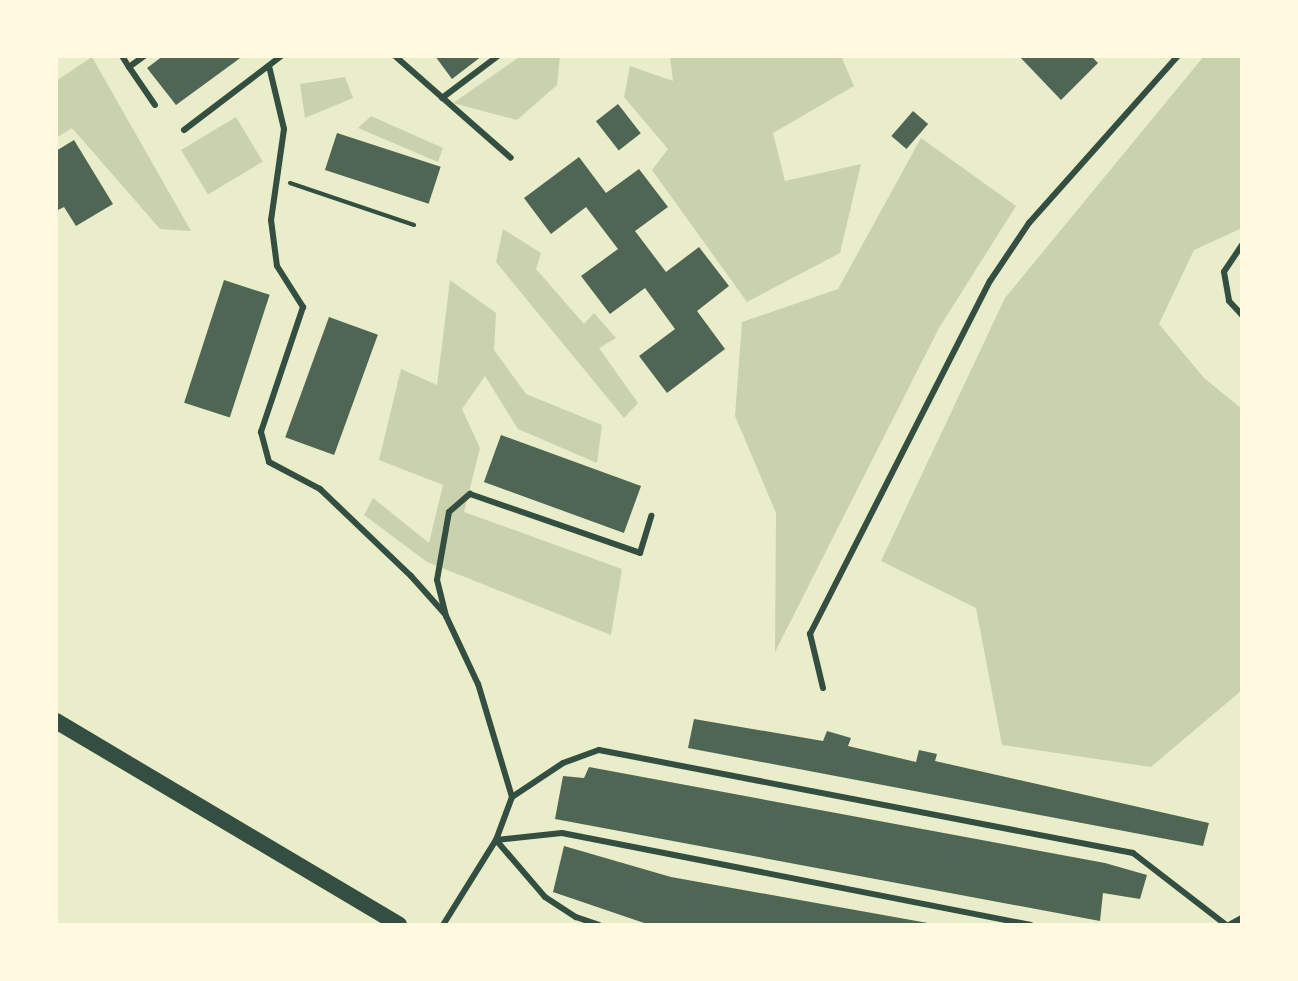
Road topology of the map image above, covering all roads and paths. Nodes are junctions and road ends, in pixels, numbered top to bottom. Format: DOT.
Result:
graph roads {
  1 [pos="122,56"];
  2 [pos="144,56"];
  3 [pos="281,56"];
  4 [pos="395,56"];
  5 [pos="498,56"];
  6 [pos="1178,56"];
  7 [pos="269,66"];
  8 [pos="129,67"];
  9 [pos="442,98"];
  10 [pos="155,105"];
  11 [pos="184,130"];
  12 [pos="511,158"];
  13 [pos="277,179"];
  14 [pos="414,225"];
  15 [pos="1242,245"];
  16 [pos="1242,315"];
  17 [pos="651,516"];
  18 [pos="446,616"];
  19 [pos="823,688"];
  20 [pos="56,721"];
  21 [pos="512,797"];
  22 [pos="496,840"];
  23 [pos="1242,919"];
  24 [pos="399,925"];
  25 [pos="443,925"];
  26 [pos="599,925"];
  27 [pos="1031,925"];
  28 [pos="1228,925"];
  1 -- 8 [label="lane"];
  2 -- 8 [label="lane"];
  3 -- 7 [label="lane"];
  4 -- 9 [label="lane"];
  5 -- 9 [label="lane"];
  6 -- 19 [label="lane"];
  7 -- 11 [label="lane"];
  7 -- 13 [label="lane"];
  8 -- 10 [label="lane"];
  9 -- 12 [label="lane"];
  13 -- 14 [label="path"];
  13 -- 18 [label="lane"];
  15 -- 16 [label="lane"];
  17 -- 18 [label="lane"];
  18 -- 21 [label="lane"];
  20 -- 24 [label="main road"];
  21 -- 22 [label="lane"];
  21 -- 28 [label="lane"];
  22 -- 25 [label="lane"];
  22 -- 26 [label="lane"];
  22 -- 27 [label="lane"];
  23 -- 28 [label="street"];
}
